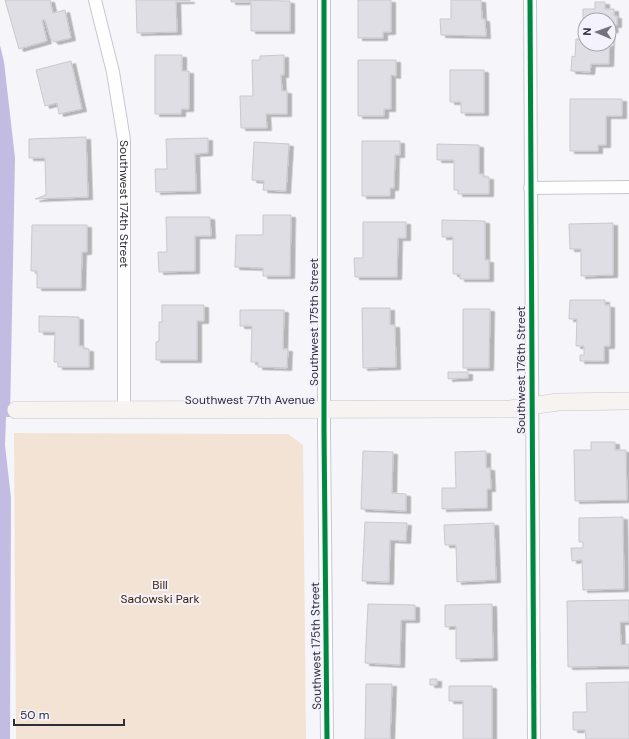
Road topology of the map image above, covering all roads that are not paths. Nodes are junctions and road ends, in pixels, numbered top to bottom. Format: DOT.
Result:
graph roads {
  1 [pos="95,0"];
  2 [pos="324,0"];
  3 [pos="530,0"];
  4 [pos="629,187"];
  5 [pos="530,188"];
  6 [pos="629,401"];
  7 [pos="532,406"];
  8 [pos="324,409"];
  9 [pos="16,410"];
  10 [pos="124,411"];
  11 [pos="327,739"];
  12 [pos="534,739"];
  1 -- 10 [label="street, Southwest 174th Street"];
  2 -- 8 [label="street, Southwest 175th Street"];
  3 -- 5 [label="street, Southwest 176th Street"];
  4 -- 5 [label="street"];
  5 -- 7 [label="street, Southwest 176th Street"];
  6 -- 7 [label="street, Southwest 77th Avenue"];
  7 -- 8 [label="street, Southwest 77th Avenue"];
  7 -- 12 [label="street, Southwest 176th Street"];
  8 -- 10 [label="street, Southwest 77th Avenue"];
  8 -- 11 [label="street, Southwest 175th Street"];
  9 -- 10 [label="street, Southwest 77th Avenue"];
}
